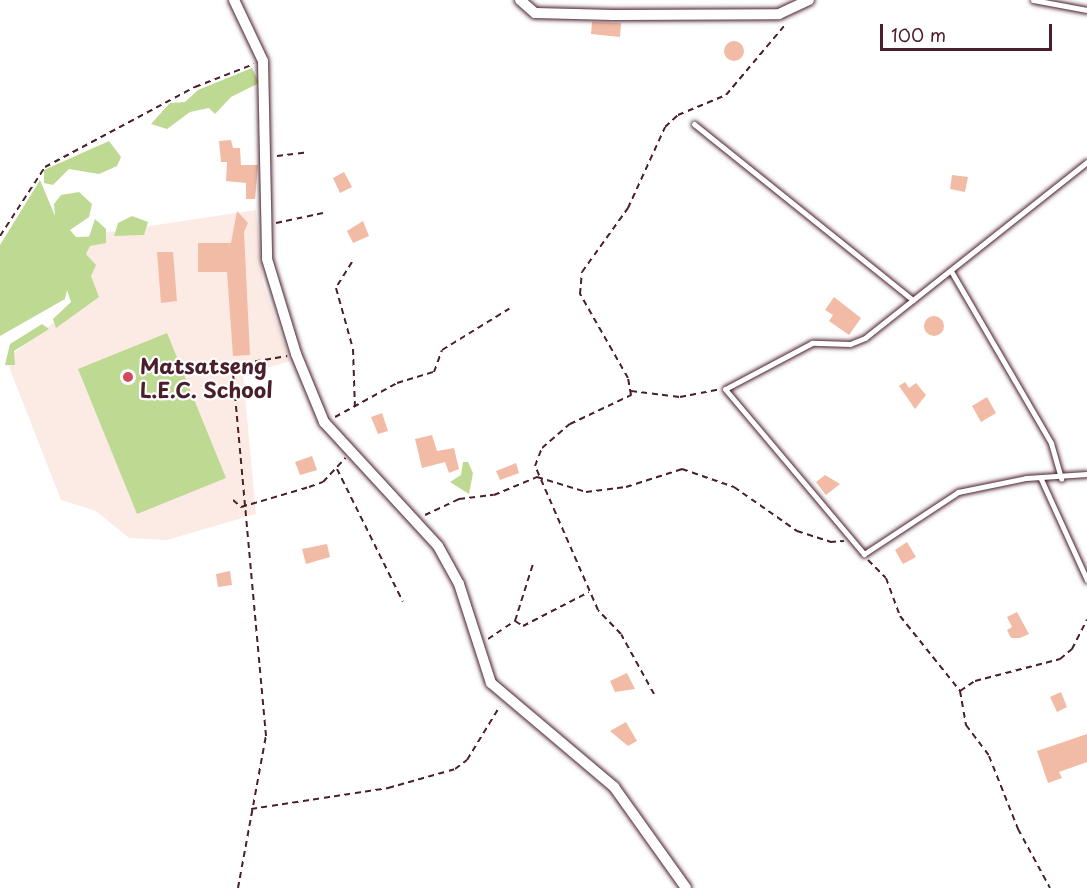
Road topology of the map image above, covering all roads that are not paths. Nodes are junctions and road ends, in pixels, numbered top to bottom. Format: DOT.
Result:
graph roads {
  1 [pos="234,0"];
  2 [pos="520,0"];
  3 [pos="809,0"];
  4 [pos="1033,0"];
  5 [pos="1087,10"];
  6 [pos="694,124"];
  7 [pos="1087,162"];
  8 [pos="951,271"];
  9 [pos="913,300"];
  10 [pos="1087,474"];
  11 [pos="1041,479"];
  12 [pos="1061,479"];
  13 [pos="1087,580"];
  14 [pos="686,888"];
  1 -- 14 [label="street"];
  2 -- 3 [label="street"];
  4 -- 5 [label="lane"];
  6 -- 9 [label="lane"];
  7 -- 8 [label="lane"];
  8 -- 9 [label="lane"];
  8 -- 12 [label="lane"];
  9 -- 11 [label="lane"];
  10 -- 12 [label="lane"];
  11 -- 12 [label="lane"];
  11 -- 13 [label="lane"];
}
